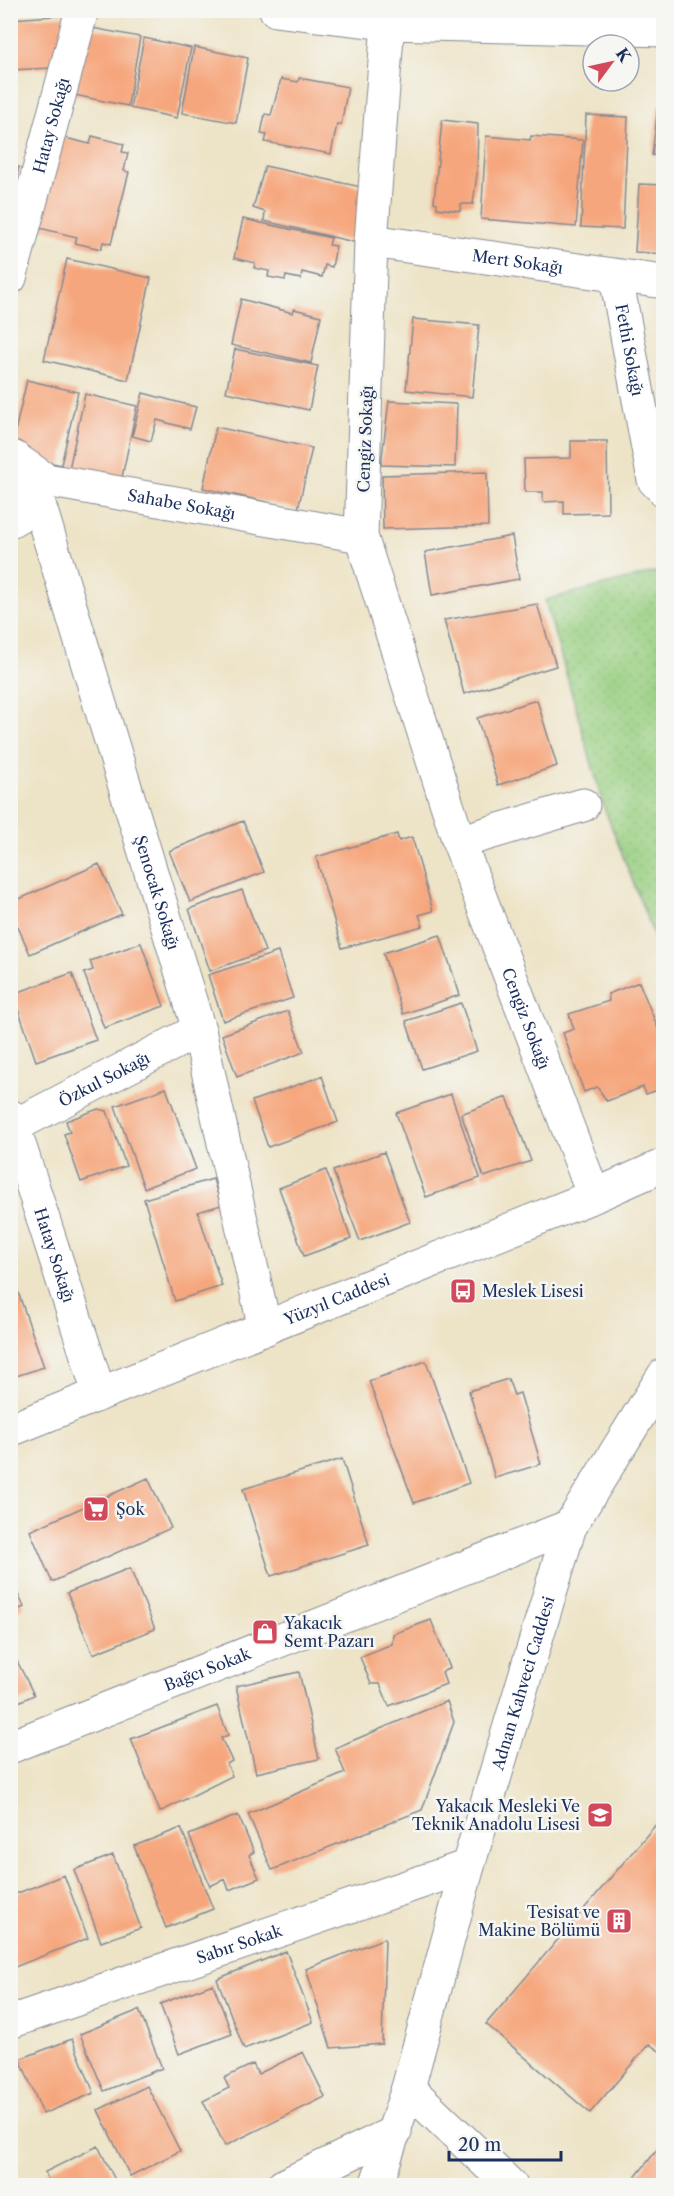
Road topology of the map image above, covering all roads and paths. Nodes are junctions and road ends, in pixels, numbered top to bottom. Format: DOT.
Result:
graph roads {
  1 [pos="82,10"];
  2 [pos="276,10"];
  3 [pos="388,23"];
  4 [pos="663,30"];
  5 [pos="371,241"];
  6 [pos="616,277"];
  7 [pos="10,278"];
  8 [pos="663,282"];
  9 [pos="10,455"];
  10 [pos="10,471"];
  11 [pos="663,490"];
  12 [pos="39,504"];
  13 [pos="10,521"];
  14 [pos="361,536"];
  15 [pos="583,806"];
  16 [pos="459,842"];
  17 [pos="199,1030"];
  18 [pos="12,1124"];
  19 [pos="663,1165"];
  20 [pos="594,1196"];
  21 [pos="265,1329"];
  22 [pos="663,1375"];
  23 [pos="99,1393"];
  24 [pos="10,1430"];
  25 [pos="570,1526"];
  26 [pos="10,1747"];
  27 [pos="468,1866"];
  28 [pos="10,2022"];
  29 [pos="408,2088"];
  30 [pos="394,2132"];
  31 [pos="283,2186"];
  32 [pos="376,2186"];
  33 [pos="511,2186"];
  1 -- 7 [label="street, Hatay Sokağı"];
  2 -- 3 [label="street"];
  3 -- 4 [label="street"];
  3 -- 5 [label="street, Cengiz Sokağı"];
  5 -- 6 [label="street, Mert Sokağı"];
  5 -- 14 [label="street, Cengiz Sokağı"];
  6 -- 8 [label="street, Mert Sokağı"];
  6 -- 11 [label="street, Fethi Sokağı"];
  9 -- 14 [label="street, Sahabe Sokağı"];
  10 -- 12 [label="street, Şenocak Sokağı"];
  12 -- 13 [label="street"];
  12 -- 17 [label="street, Şenocak Sokağı"];
  14 -- 16 [label="street, Cengiz Sokağı"];
  15 -- 16 [label="street"];
  16 -- 20 [label="street, Cengiz Sokağı"];
  17 -- 18 [label="street, Özkul Sokağı"];
  17 -- 21 [label="street, Şenocak Sokağı"];
  18 -- 23 [label="street, Hatay Sokağı"];
  19 -- 20 [label="street, Yüzyıl Caddesi"];
  20 -- 21 [label="street, Yüzyıl Caddesi"];
  21 -- 23 [label="street, Yüzyıl Caddesi"];
  22 -- 25 [label="street, Adnan Kahveci Caddesi"];
  23 -- 24 [label="street, Yüzyıl Caddesi"];
  25 -- 26 [label="street, Bağcı Sokak"];
  25 -- 27 [label="street, Adnan Kahveci Caddesi"];
  27 -- 28 [label="street, Sabır Sokak"];
  27 -- 29 [label="street, Adnan Kahveci Caddesi"];
  29 -- 30 [label="street, Adnan Kahveci Caddesi"];
  29 -- 33 [label="street"];
  30 -- 31 [label="street"];
  30 -- 32 [label="street, Adnan Kahveci Caddesi"];
}
